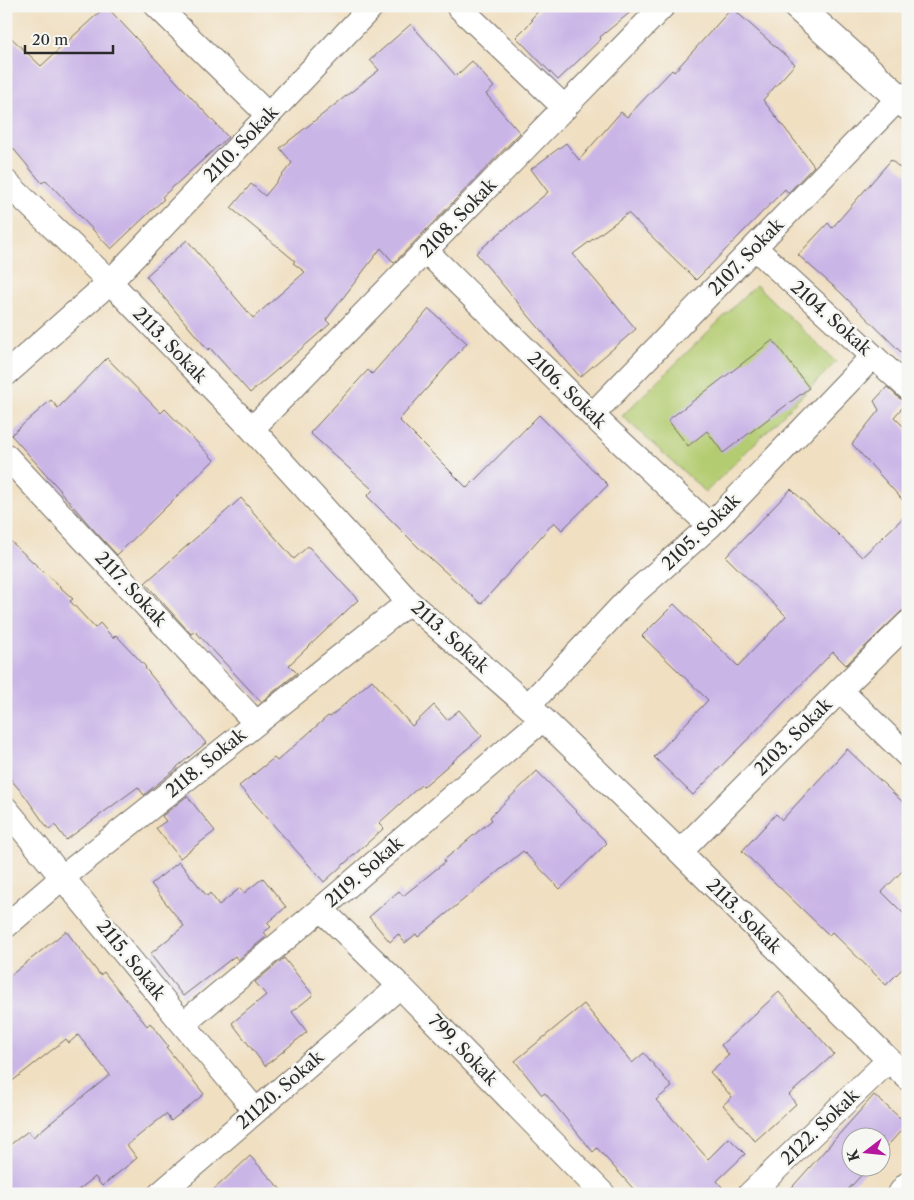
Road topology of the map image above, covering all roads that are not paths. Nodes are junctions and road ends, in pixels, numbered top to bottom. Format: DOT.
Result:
graph roads {
  1 [pos="157,6"];
  2 [pos="372,6"];
  3 [pos="458,6"];
  4 [pos="663,6"];
  5 [pos="797,6"];
  6 [pos="904,102"];
  7 [pos="565,108"];
  8 [pos="268,115"];
  9 [pos="6,182"];
  10 [pos="754,248"];
  11 [pos="426,251"];
  12 [pos="110,282"];
  13 [pos="873,356"];
  14 [pos="6,374"];
  15 [pos="908,388"];
  16 [pos="592,415"];
  17 [pos="252,429"];
  18 [pos="6,456"];
  19 [pos="710,526"];
  20 [pos="409,602"];
  21 [pos="908,623"];
  22 [pos="840,690"];
  23 [pos="535,712"];
  24 [pos="256,723"];
  25 [pos="908,756"];
  26 [pos="6,809"];
  27 [pos="680,852"];
  28 [pos="63,877"];
  29 [pos="321,909"];
  30 [pos="6,926"];
  31 [pos="400,986"];
  32 [pos="183,1024"];
  33 [pos="889,1060"];
  34 [pos="908,1078"];
  35 [pos="256,1111"];
  36 [pos="908,1186"];
  37 [pos="160,1194"];
  38 [pos="604,1194"];
  39 [pos="750,1194"];
  40 [pos="902,1194"];
  1 -- 8 [label="street"];
  2 -- 8 [label="street, 2110. Sokak"];
  3 -- 7 [label="street"];
  4 -- 7 [label="street, 2108. Sokak"];
  5 -- 6 [label="street"];
  6 -- 10 [label="street, 2107. Sokak"];
  7 -- 11 [label="street, 2108. Sokak"];
  8 -- 12 [label="street, 2110. Sokak"];
  9 -- 12 [label="street, 2113. Sokak"];
  10 -- 13 [label="street, 2104. Sokak"];
  10 -- 16 [label="street, 2107. Sokak"];
  11 -- 16 [label="street, 2106. Sokak"];
  11 -- 17 [label="street, 2108. Sokak"];
  12 -- 14 [label="street, 2110. Sokak"];
  12 -- 17 [label="street, 2113. Sokak"];
  13 -- 15 [label="street, 2104. Sokak"];
  13 -- 19 [label="street, 2105. Sokak"];
  16 -- 19 [label="street, 2106. Sokak"];
  17 -- 20 [label="street, 2113. Sokak"];
  18 -- 24 [label="street, 2117. Sokak"];
  19 -- 23 [label="street, 2105. Sokak"];
  20 -- 23 [label="street, 2113. Sokak"];
  20 -- 24 [label="street, 2118. Sokak"];
  21 -- 22 [label="street, 2103. Sokak"];
  22 -- 25 [label="street"];
  22 -- 27 [label="street, 2103. Sokak"];
  23 -- 27 [label="street, 2113. Sokak"];
  23 -- 29 [label="street, 2119. Sokak"];
  24 -- 28 [label="street, 2118. Sokak"];
  26 -- 28 [label="street, 2115. Sokak"];
  27 -- 33 [label="street, 2113. Sokak"];
  28 -- 30 [label="street, 2118. Sokak"];
  28 -- 32 [label="street, 2115. Sokak"];
  29 -- 31 [label="street, 799. Sokak"];
  29 -- 32 [label="street, 2119. Sokak"];
  31 -- 35 [label="street, 21120. Sokak"];
  31 -- 38 [label="street, 799. Sokak"];
  32 -- 35 [label="street, 2115. Sokak"];
  33 -- 34 [label="street, 2113. Sokak"];
  33 -- 39 [label="street, 2122. Sokak"];
  35 -- 37 [label="street, 21120. Sokak"];
  36 -- 40 [label="street"];
}
